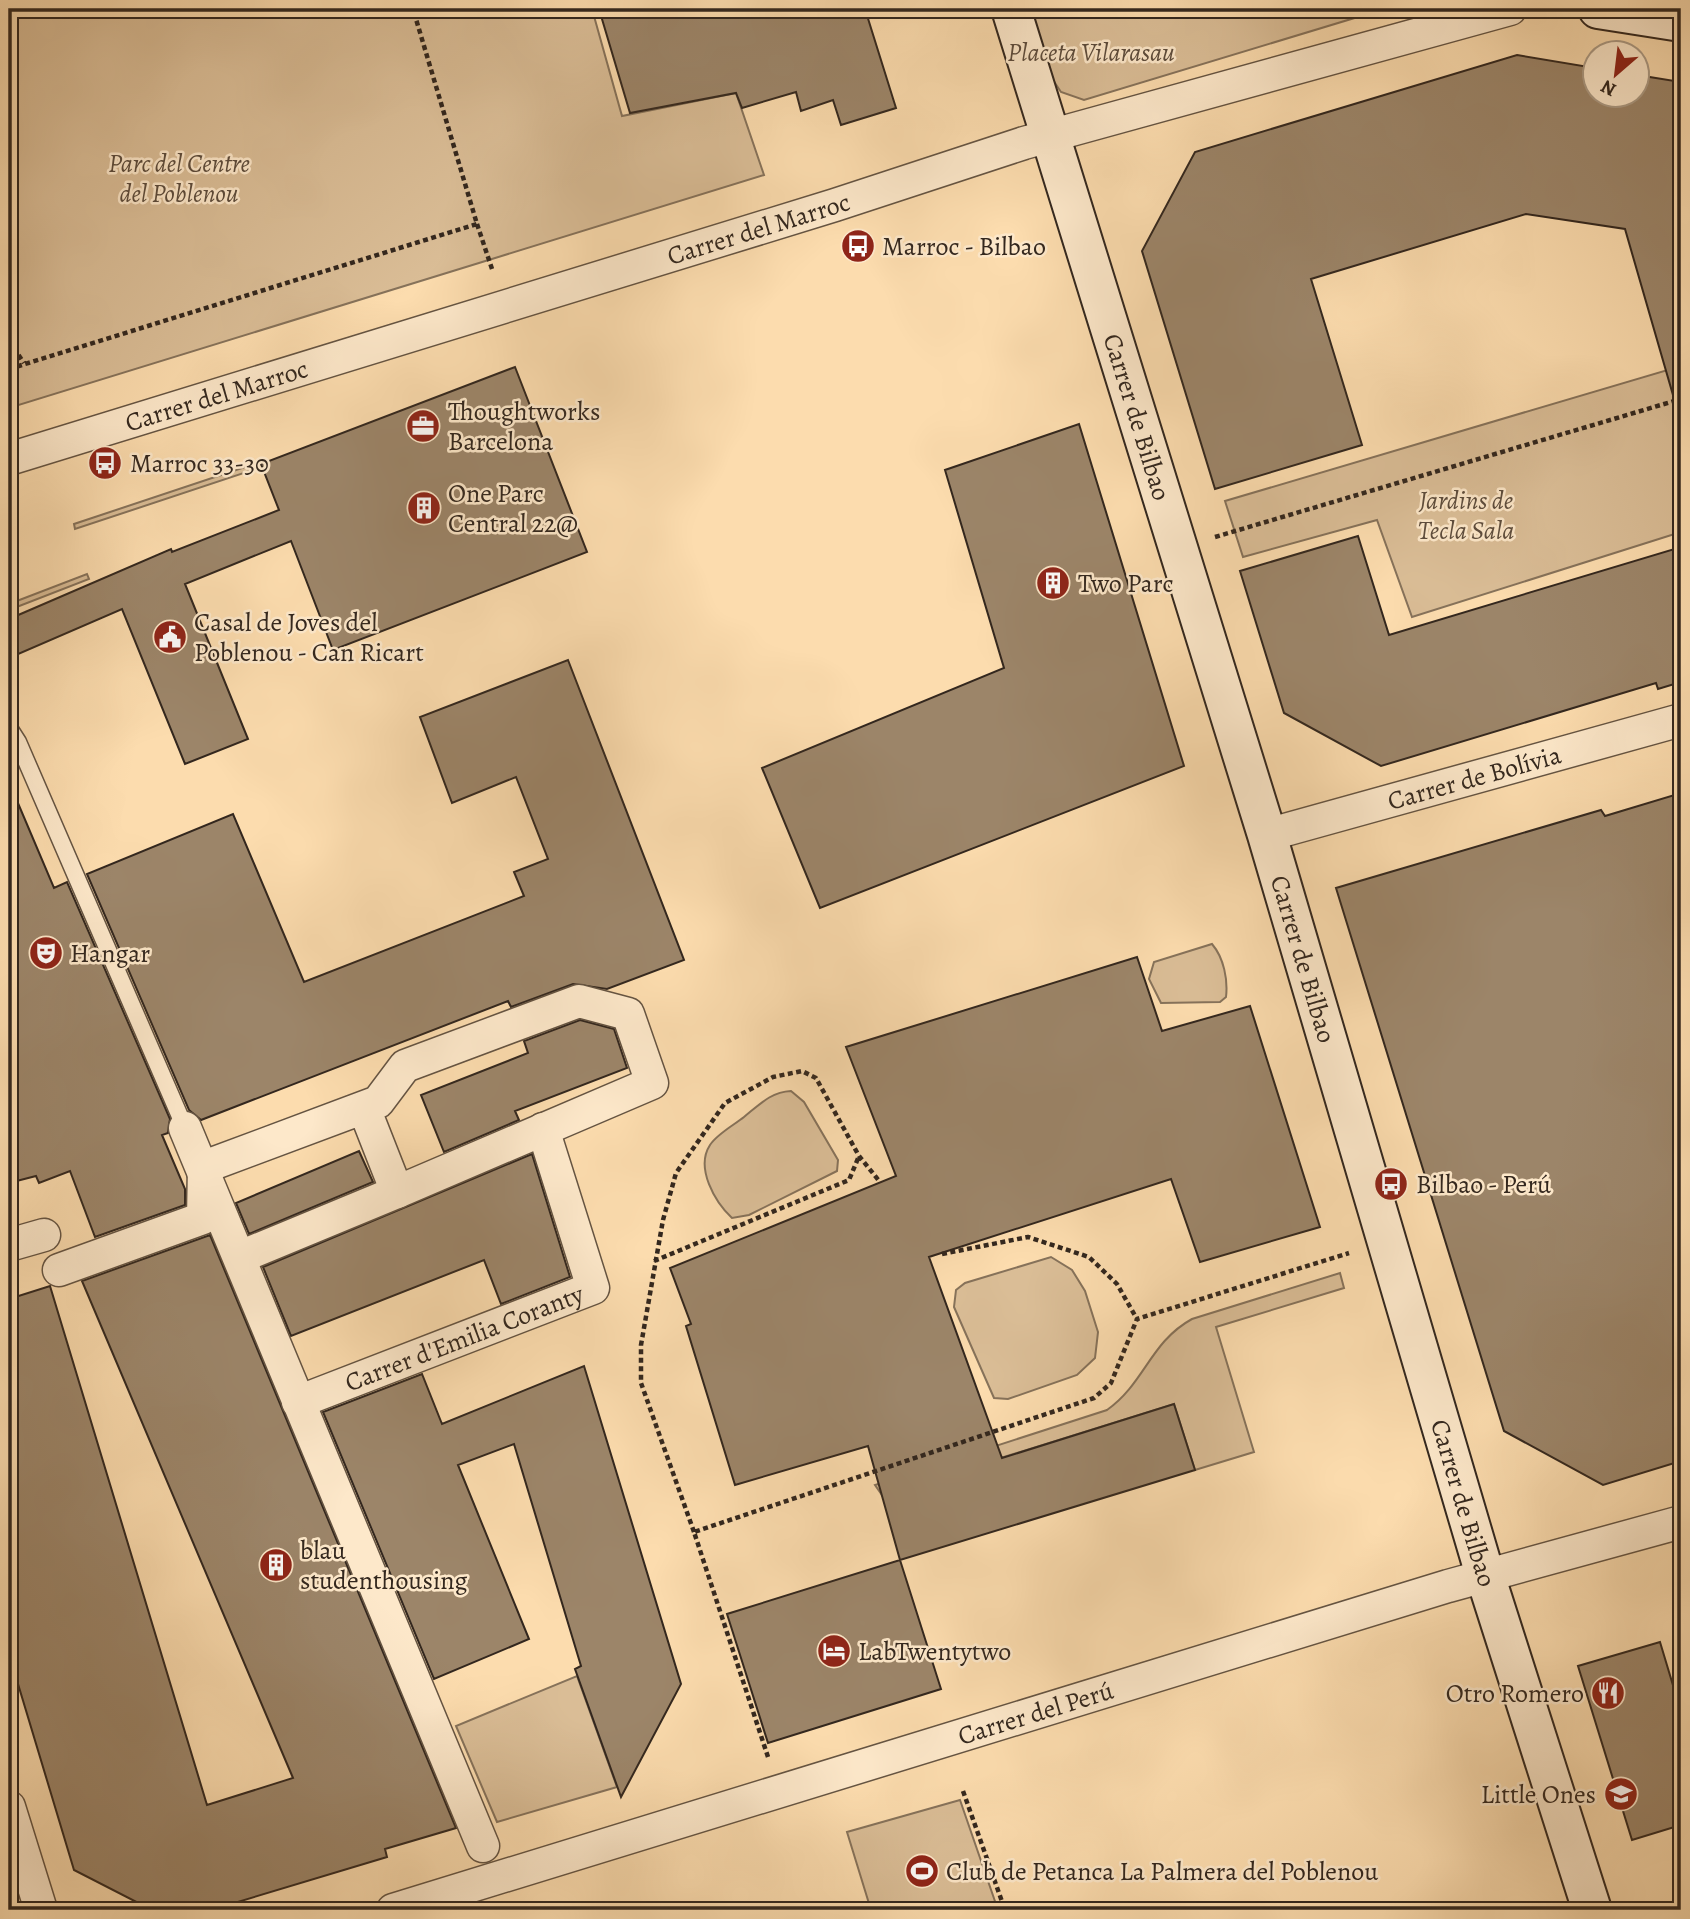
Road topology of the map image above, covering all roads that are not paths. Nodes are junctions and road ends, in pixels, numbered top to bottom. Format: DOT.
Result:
graph roads {
  1 [pos="1011,9"];
  2 [pos="1510,9"];
  3 [pos="1598,9"];
  4 [pos="1681,22"];
  5 [pos="1049,136"];
  6 [pos="9,459"];
  7 [pos="1681,720"];
  8 [pos="9,728"];
  9 [pos="1267,835"];
  10 [pos="364,1108"];
  11 [pos="185,1128"];
  12 [pos="543,1129"];
  13 [pos="204,1167"];
  14 [pos="397,1192"];
  15 [pos="44,1235"];
  16 [pos="9,1245"];
  17 [pos="240,1257"];
  18 [pos="60,1270"];
  19 [pos="298,1402"];
  20 [pos="1681,1522"];
  21 [pos="1485,1575"];
  22 [pos="9,1807"];
  23 [pos="484,1846"];
  24 [pos="41,1910"];
  25 [pos="393,1910"];
  26 [pos="1592,1910"];
  1 -- 5 [label="main road, Carrer de Bilbao"];
  2 -- 5 [label="street, Carrer del Marroc"];
  3 -- 4 [label="main road"];
  5 -- 6 [label="street, Carrer del Marroc"];
  5 -- 9 [label="main road, Carrer de Bilbao"];
  7 -- 9 [label="street, Carrer de Bolívia"];
  8 -- 11 [label="lane"];
  9 -- 21 [label="main road, Carrer de Bilbao"];
  10 -- 12 [label="street"];
  10 -- 13 [label="street"];
  10 -- 14 [label="street"];
  11 -- 13 [label="street"];
  12 -- 14 [label="street"];
  12 -- 19 [label="street, Carrer d'Emilia Coranty"];
  13 -- 17 [label="street"];
  13 -- 18 [label="street"];
  14 -- 17 [label="street"];
  15 -- 16 [label="street"];
  17 -- 19 [label="street"];
  19 -- 23 [label="street"];
  20 -- 21 [label="street, Carrer del Perú"];
  21 -- 25 [label="street, Carrer del Perú"];
  21 -- 26 [label="main road, Carrer de Bilbao"];
  22 -- 24 [label="street"];
}
